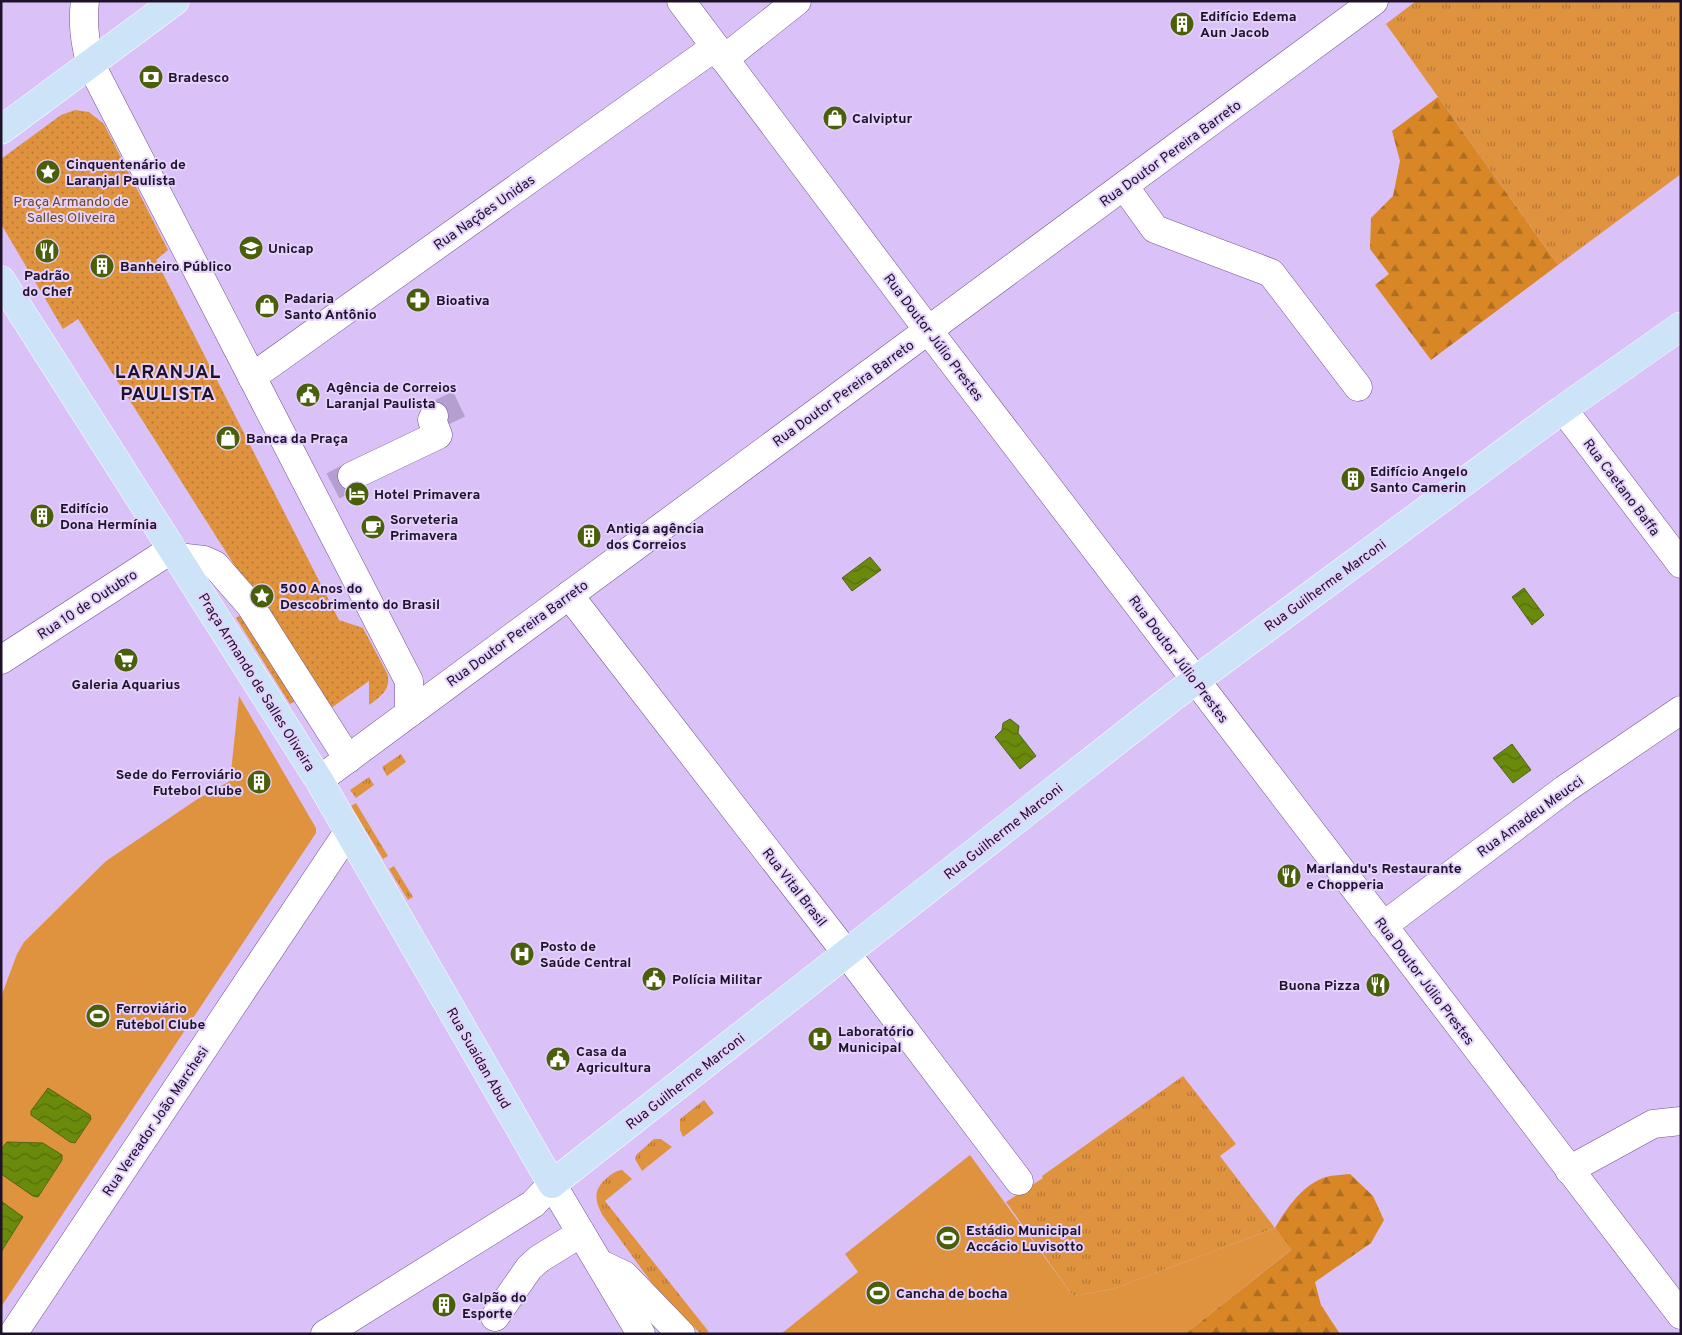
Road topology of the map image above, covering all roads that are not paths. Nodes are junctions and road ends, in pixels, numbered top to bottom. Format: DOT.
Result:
graph roads {
  1 [pos="85,1"];
  2 [pos="175,1"];
  3 [pos="681,1"];
  4 [pos="797,1"];
  5 [pos="1374,1"];
  6 [pos="720,53"];
  7 [pos="90,63"];
  8 [pos="1,130"];
  9 [pos="1124,186"];
  10 [pos="1,280"];
  11 [pos="1681,326"];
  12 [pos="928,330"];
  13 [pos="252,377"];
  14 [pos="1358,387"];
  15 [pos="1563,409"];
  16 [pos="434,416"];
  17 [pos="333,486"];
  18 [pos="175,553"];
  19 [pos="1681,564"];
  20 [pos="569,595"];
  21 [pos="1,660"];
  22 [pos="409,680"];
  23 [pos="1196,681"];
  24 [pos="442,689"];
  25 [pos="1681,710"];
  26 [pos="410,713"];
  27 [pos="348,759"];
  28 [pos="319,780"];
  29 [pos="348,832"];
  30 [pos="1383,926"];
  31 [pos="847,954"];
  32 [pos="1681,1104"];
  33 [pos="1681,1121"];
  34 [pos="1652,1124"];
  35 [pos="1569,1170"];
  36 [pos="1019,1181"];
  37 [pos="552,1184"];
  38 [pos="581,1234"];
  39 [pos="599,1263"];
  40 [pos="1681,1315"];
  41 [pos="495,1317"];
  42 [pos="13,1334"];
  43 [pos="325,1334"];
  44 [pos="641,1334"];
  45 [pos="681,1334"];
  1 -- 7 [label="street"];
  2 -- 7 [label="main road"];
  3 -- 6 [label="street, Rua Doutor Júlio Prestes"];
  4 -- 6 [label="street, Rua Nações Unidas"];
  5 -- 9 [label="street, Rua Doutor Pereira Barreto"];
  6 -- 12 [label="street, Rua Doutor Júlio Prestes"];
  6 -- 13 [label="street, Rua Nações Unidas"];
  7 -- 8 [label="main road"];
  7 -- 13 [label="street"];
  9 -- 12 [label="street, Rua Doutor Pereira Barreto"];
  9 -- 14 [label="street"];
  10 -- 18 [label="main road, Praça Armando de Salles Oliveira"];
  11 -- 15 [label="main road, Rua Guilherme Marconi"];
  12 -- 20 [label="street, Rua Doutor Pereira Barreto"];
  12 -- 23 [label="street, Rua Doutor Júlio Prestes"];
  13 -- 17 [label="street"];
  15 -- 19 [label="street, Rua Caetano Baffa"];
  15 -- 23 [label="main road, Rua Guilherme Marconi"];
  16 -- 17 [label="street"];
  17 -- 22 [label="street"];
  18 -- 21 [label="street, Rua 10 de Outubro"];
  18 -- 27 [label="street"];
  18 -- 28 [label="main road, Praça Armando de Salles Oliveira"];
  20 -- 24 [label="street, Rua Doutor Pereira Barreto"];
  20 -- 31 [label="street, Rua Vital Brasil"];
  22 -- 24 [label="street"];
  22 -- 26 [label="street"];
  23 -- 30 [label="street, Rua Doutor Júlio Prestes"];
  23 -- 31 [label="main road, Rua Guilherme Marconi"];
  24 -- 26 [label="street, Rua Doutor Pereira Barreto"];
  25 -- 30 [label="street, Rua Amadeu Meucci"];
  26 -- 27 [label="street, Praça Armando de Salles Oliveira"];
  27 -- 28 [label="street, Praça Armando de Salles Oliveira"];
  28 -- 29 [label="main road, Rua Suaidan Abud"];
  29 -- 37 [label="main road, Rua Suaidan Abud"];
  29 -- 42 [label="street, Rua Vereador João Marchesi"];
  30 -- 35 [label="street, Rua Doutor Júlio Prestes"];
  31 -- 36 [label="street, Rua Vital Brasil"];
  31 -- 37 [label="main road, Rua Guilherme Marconi"];
  32 -- 34 [label="street"];
  33 -- 34 [label="street"];
  34 -- 35 [label="street"];
  35 -- 40 [label="street, Rua Doutor Júlio Prestes"];
  37 -- 38 [label="street, Rua Suaidan Abud"];
  37 -- 43 [label="street, Rua Guilherme Marconi"];
  38 -- 39 [label="street, Rua Suaidan Abud"];
  38 -- 41 [label="street"];
  39 -- 44 [label="street, Rua Suaidan Abud"];
  39 -- 45 [label="street"];
}
